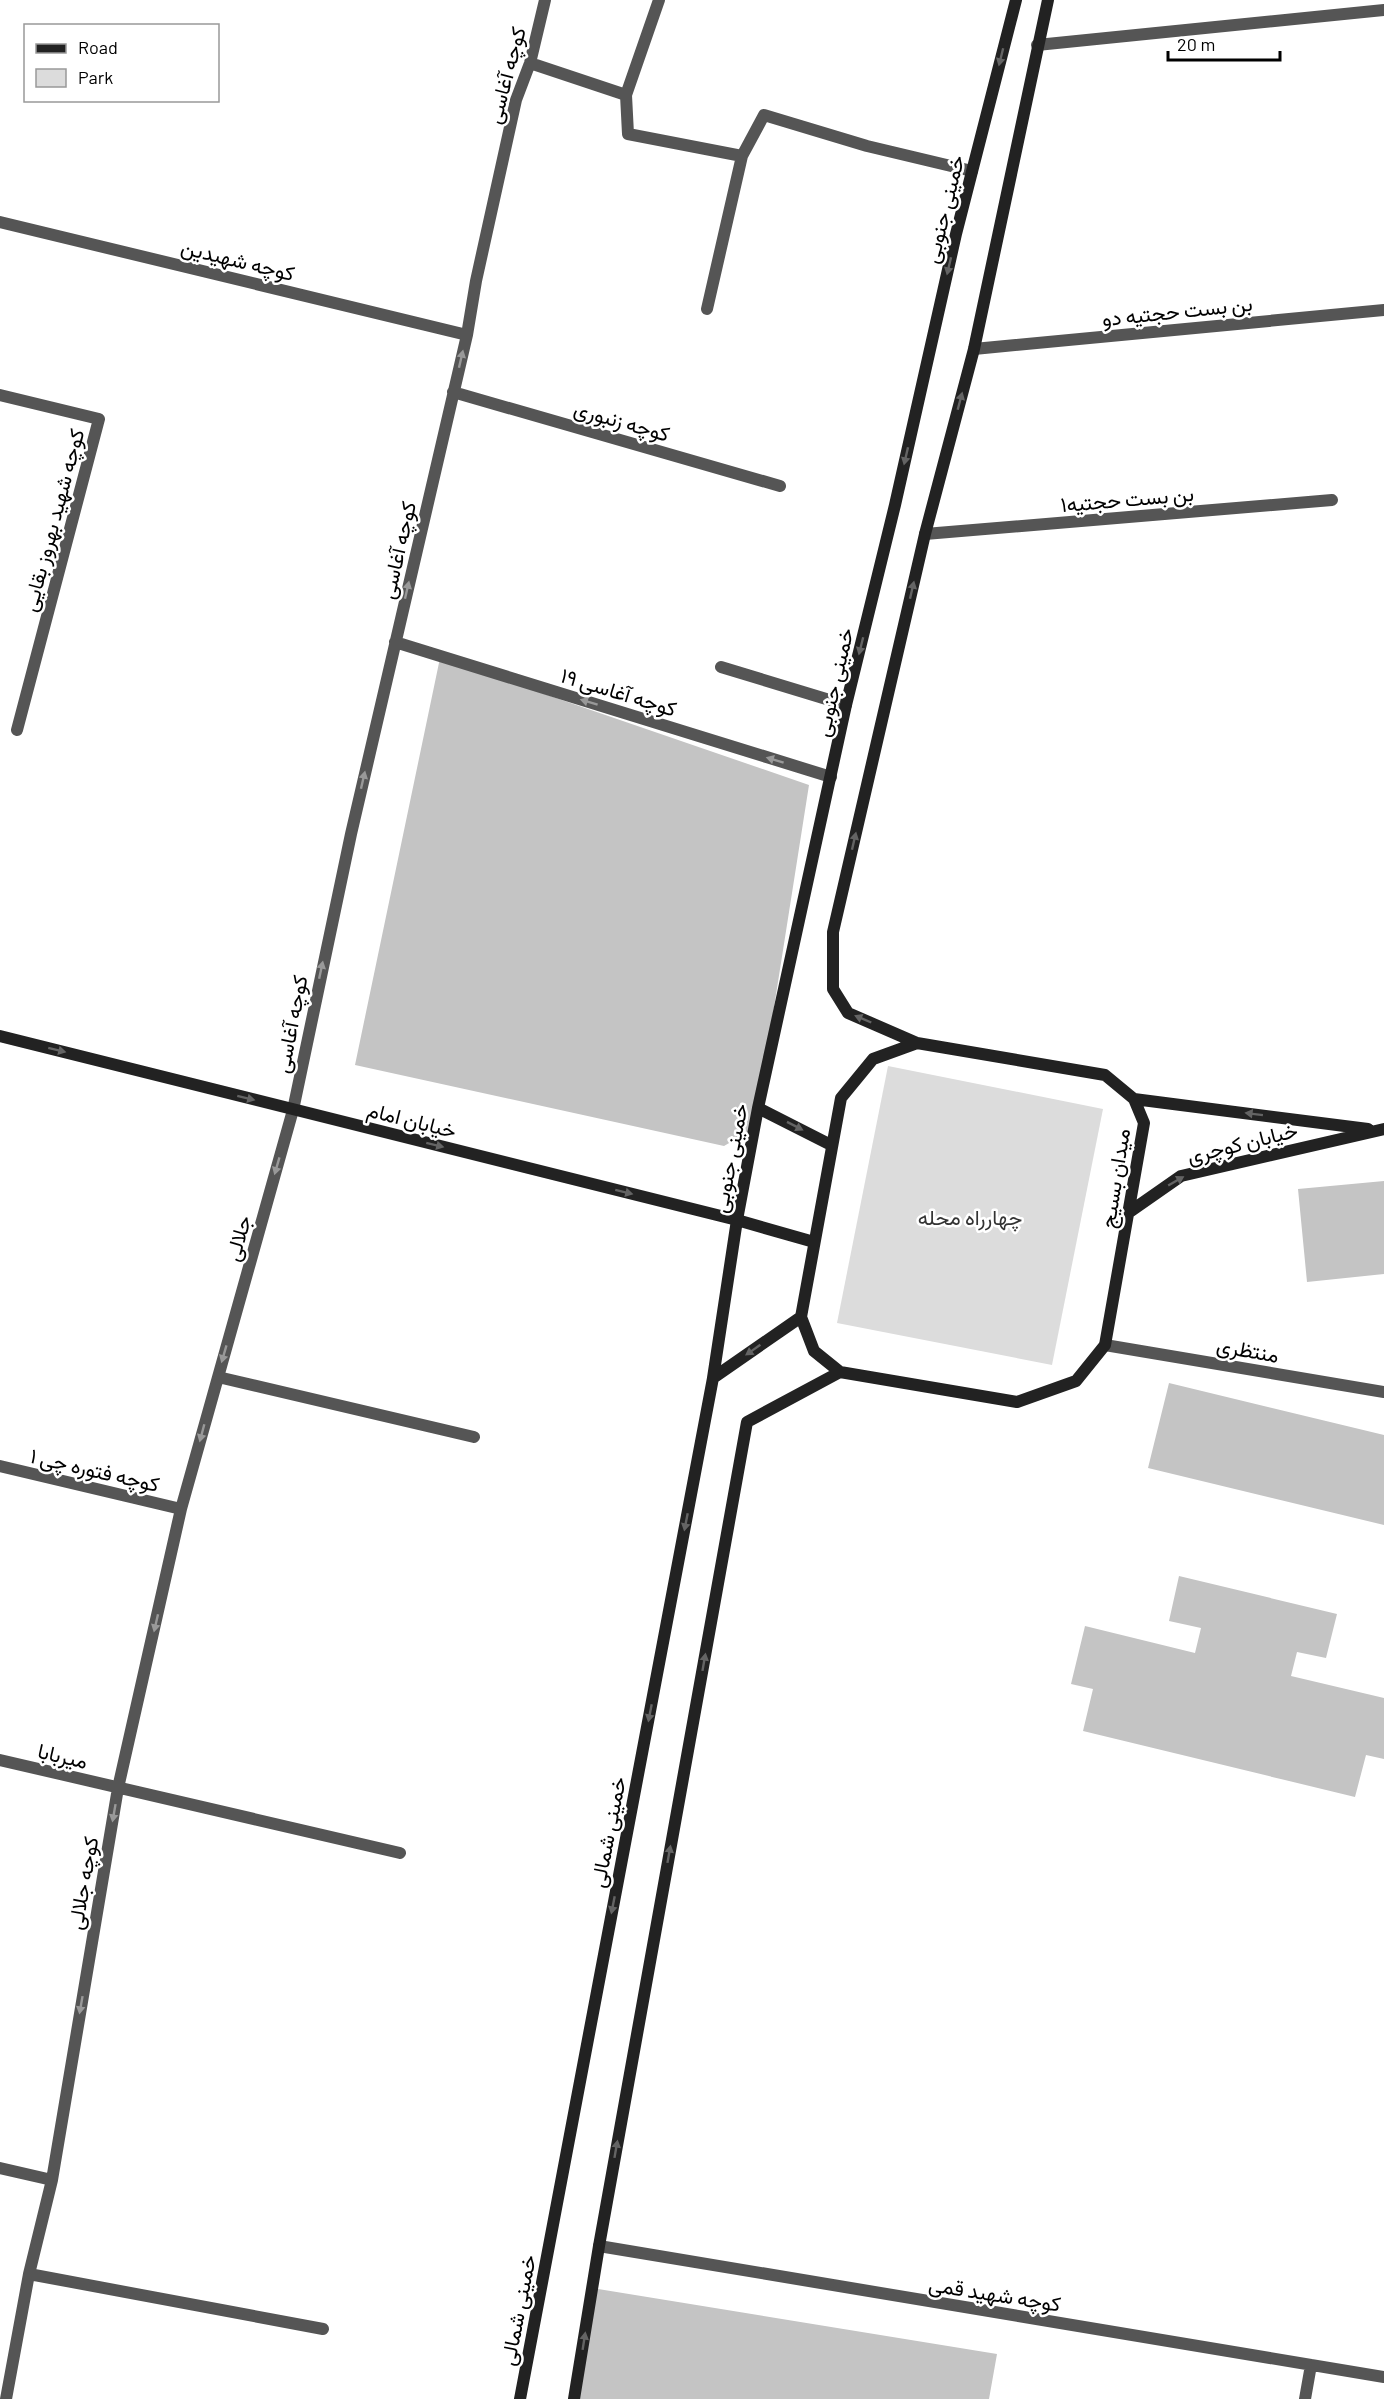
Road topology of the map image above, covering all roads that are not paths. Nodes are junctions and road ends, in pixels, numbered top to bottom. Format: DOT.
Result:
graph roads {
  1 [pos="545,0"];
  2 [pos="659,0"];
  3 [pos="1016,0"];
  4 [pos="1048,0"];
  5 [pos="1384,10"];
  6 [pos="1037,45"];
  7 [pos="530,63"];
  8 [pos="626,95"];
  9 [pos="742,156"];
  10 [pos="972,171"];
  11 [pos="0,222"];
  12 [pos="707,309"];
  13 [pos="1384,310"];
  14 [pos="467,335"];
  15 [pos="974,349"];
  16 [pos="453,392"];
  17 [pos="0,395"];
  18 [pos="780,486"];
  19 [pos="1332,500"];
  20 [pos="925,534"];
  21 [pos="395,642"];
  22 [pos="721,667"];
  23 [pos="846,705"];
  24 [pos="17,730"];
  25 [pos="831,777"];
  26 [pos="0,1036"];
  27 [pos="917,1043"];
  28 [pos="1134,1098"];
  29 [pos="758,1107"];
  30 [pos="293,1110"];
  31 [pos="1379,1130"];
  32 [pos="831,1145"];
  33 [pos="1128,1213"];
  34 [pos="737,1220"];
  35 [pos="814,1242"];
  36 [pos="801,1317"];
  37 [pos="1105,1345"];
  38 [pos="840,1372"];
  39 [pos="218,1377"];
  40 [pos="713,1378"];
  41 [pos="1384,1392"];
  42 [pos="474,1437"];
  43 [pos="0,1466"];
  44 [pos="182,1509"];
  45 [pos="0,1760"];
  46 [pos="118,1788"];
  47 [pos="400,1853"];
  48 [pos="0,2168"];
  49 [pos="52,2180"];
  50 [pos="599,2246"];
  51 [pos="29,2274"];
  52 [pos="323,2329"];
  53 [pos="1311,2365"];
  54 [pos="1384,2377"];
  55 [pos="6,2399"];
  56 [pos="520,2399"];
  57 [pos="574,2399"];
  58 [pos="1305,2399"];
  1 -- 7 [label="street, کوچه آغاسی"];
  2 -- 8 [label="street"];
  3 -- 10 [label="main road, خمینی جنوبی, one-way"];
  4 -- 6 [label="main road"];
  5 -- 6 [label="street"];
  6 -- 15 [label="main road"];
  7 -- 8 [label="street"];
  7 -- 14 [label="street, کوچه آغاسی"];
  8 -- 9 [label="street"];
  9 -- 10 [label="street"];
  9 -- 12 [label="street"];
  10 -- 23 [label="main road, خمینی جنوبی, one-way"];
  11 -- 14 [label="street, کوچه شهیدین"];
  13 -- 15 [label="street, بن بست حجتیه دو"];
  16 -- 14 [label="street, کوچه آغاسی, one-way"];
  20 -- 15 [label="main road, one-way"];
  16 -- 18 [label="street, کوچه زنبوری"];
  21 -- 16 [label="street, کوچه آغاسی, one-way"];
  17 -- 24 [label="street, کوچه شهید بهروز بقایی"];
  19 -- 20 [label="street, بن بست حجتیه۱"];
  27 -- 20 [label="main road, one-way"];
  25 -- 21 [label="street, کوچه آغاسی ۱۹, one-way"];
  30 -- 21 [label="street, کوچه آغاسی, one-way"];
  22 -- 23 [label="street"];
  23 -- 25 [label="main road, خمینی جنوبی"];
  25 -- 29 [label="main road, خمینی جنوبی"];
  26 -- 30 [label="main road, خیابان امام, one-way"];
  27 -- 28 [label="main road"];
  27 -- 32 [label="main road"];
  31 -- 28 [label="main road, خیابان کوچری, one-way"];
  28 -- 33 [label="main road, میدان بسیج"];
  29 -- 32 [label="main road, one-way"];
  29 -- 34 [label="main road, خمینی جنوبی"];
  30 -- 34 [label="main road, خیابان امام, one-way"];
  30 -- 39 [label="street, جلالی, one-way"];
  33 -- 31 [label="main road, خیابان کوچری, one-way"];
  32 -- 35 [label="main road"];
  33 -- 37 [label="main road, میدان بسیج"];
  34 -- 35 [label="main road, خیابان امام"];
  34 -- 40 [label="main road, خمینی جنوبی"];
  35 -- 36 [label="main road"];
  36 -- 38 [label="main road, میدان بسیج"];
  36 -- 40 [label="main road, one-way"];
  37 -- 38 [label="main road, میدان بسیج"];
  37 -- 41 [label="street, منتظری"];
  50 -- 38 [label="main road, one-way"];
  39 -- 42 [label="street"];
  39 -- 44 [label="street, کوچه جلالی, one-way"];
  40 -- 56 [label="main road, خمینی شمالی, one-way"];
  43 -- 44 [label="street, کوچه فتوره چی ۱"];
  44 -- 46 [label="street, کوچه جلالی, one-way"];
  45 -- 46 [label="street, میربابا"];
  46 -- 47 [label="street, میربابا"];
  46 -- 49 [label="street, کوچه جلالی, one-way"];
  48 -- 49 [label="street"];
  49 -- 51 [label="street, کوچه جلالی"];
  50 -- 53 [label="street, کوچه شهید قمی"];
  57 -- 50 [label="main road, one-way"];
  51 -- 52 [label="street"];
  51 -- 55 [label="street, کوچه جلالی"];
  53 -- 54 [label="street, کوچه شهید قمی"];
  53 -- 58 [label="street"];
}
